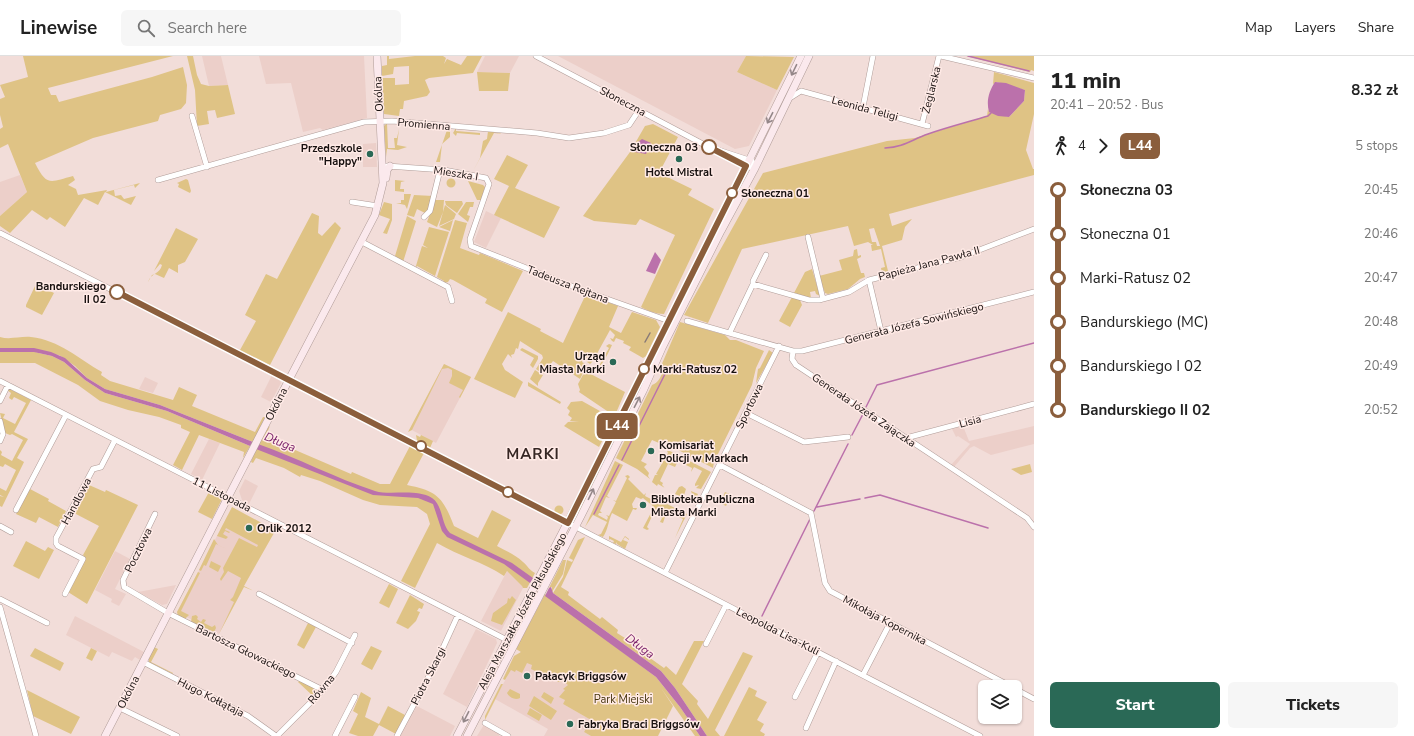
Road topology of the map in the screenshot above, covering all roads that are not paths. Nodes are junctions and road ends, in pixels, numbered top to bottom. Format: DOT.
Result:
graph roads {
  1 [pos="377,56"];
  2 [pos="536,56"];
  3 [pos="801,56"];
  4 [pos="810,56"];
  5 [pos="873,56"];
  6 [pos="940,56"];
  7 [pos="960,58"];
  8 [pos="1034,78"];
  9 [pos="799,79"];
  10 [pos="801,91"];
  11 [pos="790,98"];
  12 [pos="863,107"];
  13 [pos="639,110"];
  14 [pos="192,116"];
  15 [pos="380,121"];
  16 [pos="925,125"];
  17 [pos="747,163"];
  18 [pos="382,166"];
  19 [pos="390,166"];
  20 [pos="207,167"];
  21 [pos="755,168"];
  22 [pos="440,170"];
  23 [pos="158,180"];
  24 [pos="383,186"];
  25 [pos="352,202"];
  26 [pos="378,206"];
  27 [pos="424,217"];
  28 [pos="1034,229"];
  29 [pos="0,233"];
  30 [pos="808,237"];
  31 [pos="362,242"];
  32 [pos="469,243"];
  33 [pos="766,255"];
  34 [pos="868,280"];
  35 [pos="754,284"];
  36 [pos="1034,292"];
  37 [pos="823,299"];
  38 [pos="452,301"];
  39 [pos="669,321"];
  40 [pos="687,321"];
  41 [pos="881,331"];
  42 [pos="730,332"];
  43 [pos="779,346"];
  44 [pos="793,351"];
  45 [pos="289,379"];
  46 [pos="0,381"];
  47 [pos="8,385"];
  48 [pos="0,401"];
  49 [pos="1034,404"];
  50 [pos="746,413"];
  51 [pos="66,415"];
  52 [pos="0,421"];
  53 [pos="848,437"];
  54 [pos="906,438"];
  55 [pos="115,440"];
  56 [pos="0,441"];
  57 [pos="720,464"];
  58 [pos="228,498"];
  59 [pos="16,510"];
  60 [pos="156,514"];
  61 [pos="568,523"];
  62 [pos="0,526"];
  63 [pos="575,527"];
  64 [pos="1034,527"];
  65 [pos="11,532"];
  66 [pos="665,573"];
  67 [pos="543,578"];
  68 [pos="124,587"];
  69 [pos="65,594"];
  70 [pos="258,594"];
  71 [pos="0,599"];
  72 [pos="726,605"];
  73 [pos="0,607"];
  74 [pos="168,613"];
  75 [pos="458,615"];
  76 [pos="889,622"];
  77 [pos="47,623"];
  78 [pos="355,635"];
  79 [pos="507,640"];
  80 [pos="352,643"];
  81 [pos="706,644"];
  82 [pos="818,652"];
  83 [pos="836,661"];
  84 [pos="143,662"];
  85 [pos="863,675"];
  86 [pos="999,680"];
  87 [pos="323,690"];
  88 [pos="1022,693"];
  89 [pos="355,697"];
  90 [pos="795,697"];
  91 [pos="1034,699"];
  92 [pos="120,708"];
  93 [pos="485,723"];
  94 [pos="806,728"];
  95 [pos="36,736"];
  96 [pos="105,736"];
  97 [pos="177,736"];
  98 [pos="276,736"];
  99 [pos="335,736"];
  100 [pos="397,736"];
  101 [pos="457,736"];
  102 [pos="467,736"];
  103 [pos="508,736"];
  104 [pos="980,736"];
  1 -- 15 [label="main road, Okólna"];
  2 -- 13 [label="street, Słoneczna"];
  3 -- 17 [label="main road, Aleja Marszałka Józefa Piłsudskiego, one-way"];
  4 -- 9 [label="main road, Aleja Marszałka Józefa Piłsudskiego"];
  5 -- 12 [label="street"];
  6 -- 7 [label="street"];
  6 -- 16 [label="street, Żeglarska"];
  7 -- 8 [label="street"];
  9 -- 10 [label="street"];
  9 -- 11 [label="main road, Aleja Marszałka Józefa Piłsudskiego"];
  10 -- 11 [label="street"];
  10 -- 12 [label="street, Leonida Teligi"];
  11 -- 21 [label="main road, Aleja Marszałka Józefa Piłsudskiego"];
  12 -- 16 [label="street, Leonida Teligi"];
  13 -- 15 [label="street, Promienna"];
  13 -- 17 [label="street, Słoneczna"];
  14 -- 20 [label="street"];
  15 -- 18 [label="main road, Okólna"];
  15 -- 20 [label="street, Promienna"];
  17 -- 21 [label="street, Słoneczna"];
  17 -- 39 [label="main road, Aleja Marszałka Józefa Piłsudskiego"];
  18 -- 19 [label="street, Mieszka I"];
  18 -- 24 [label="main road, Okólna"];
  19 -- 22 [label="street, Mieszka I"];
  19 -- 24 [label="main road"];
  20 -- 23 [label="street, Promienna"];
  63 -- 21 [label="main road, Aleja Marszałka Józefa Piłsudskiego, one-way"];
  22 -- 27 [label="street"];
  22 -- 32 [label="street, Mieszka I"];
  24 -- 26 [label="main road, Okólna"];
  25 -- 26 [label="street"];
  26 -- 31 [label="main road, Okólna"];
  28 -- 34 [label="street, Papieża Jana Pawła II"];
  29 -- 45 [label="street, Leopolda Lisa-Kuli"];
  30 -- 37 [label="street"];
  31 -- 38 [label="street"];
  31 -- 45 [label="main road, Okólna"];
  32 -- 39 [label="street, Tadeusza Rejtana"];
  33 -- 35 [label="street"];
  34 -- 37 [label="street, Papieża Jana Pawła II"];
  34 -- 41 [label="street"];
  35 -- 37 [label="street, Papieża Jana Pawła II"];
  35 -- 42 [label="street"];
  36 -- 41 [label="street, Generała Józefa Sowińskiego"];
  39 -- 61 [label="main road, Aleja Marszałka Józefa Piłsudskiego"];
  40 -- 42 [label="street"];
  41 -- 44 [label="street, Generała Józefa Sowińskiego"];
  42 -- 43 [label="street"];
  43 -- 44 [label="street"];
  43 -- 50 [label="street, Sportowa"];
  44 -- 54 [label="street, Generała Józefa Zajączka"];
  45 -- 58 [label="main road, Okólna"];
  45 -- 61 [label="street, Leopolda Lisa-Kuli"];
  46 -- 47 [label="street, 11 Listopada"];
  47 -- 48 [label="street"];
  47 -- 51 [label="street, 11 Listopada"];
  49 -- 54 [label="street, Lisia"];
  50 -- 53 [label="street"];
  50 -- 57 [label="street, Sportowa"];
  51 -- 55 [label="street, 11 Listopada"];
  51 -- 59 [label="street"];
  52 -- 56 [label="street"];
  54 -- 64 [label="street, Generała Józefa Zajączka"];
  55 -- 58 [label="street, 11 Listopada"];
  55 -- 69 [label="street, Handlowa"];
  57 -- 66 [label="street, Sportowa"];
  57 -- 76 [label="street, Mikołaja Kopernika"];
  58 -- 74 [label="main road, Okólna"];
  58 -- 75 [label="street, 11 Listopada"];
  60 -- 68 [label="street, Pocztowa"];
  61 -- 63 [label="street, Leopolda Lisa-Kuli"];
  61 -- 67 [label="main road, Aleja Marszałka Józefa Piłsudskiego"];
  62 -- 65 [label="street"];
  63 -- 66 [label="street, Leopolda Lisa-Kuli"];
  63 -- 67 [label="main road, Aleja Marszałka Józefa Piłsudskiego"];
  66 -- 72 [label="street, Leopolda Lisa-Kuli"];
  67 -- 79 [label="main road, Aleja Marszałka Józefa Piłsudskiego"];
  67 -- 102 [label="main road, Aleja Marszałka Józefa Piłsudskiego"];
  68 -- 74 [label="street, Bartosza Głowackiego"];
  70 -- 80 [label="street"];
  71 -- 77 [label="street"];
  72 -- 81 [label="street"];
  72 -- 82 [label="street, Leopolda Lisa-Kuli"];
  73 -- 95 [label="street"];
  74 -- 84 [label="main road, Okólna"];
  74 -- 87 [label="street, Bartosza Głowackiego"];
  75 -- 79 [label="street, 11 Listopada"];
  75 -- 100 [label="street, Piotra Skargi"];
  76 -- 85 [label="street"];
  76 -- 86 [label="street, Mikołaja Kopernika"];
  78 -- 80 [label="street, Równa"];
  79 -- 101 [label="main road, Aleja Marszałka Józefa Piłsudskiego, one-way"];
  80 -- 87 [label="street, Równa"];
  82 -- 83 [label="street, Leopolda Lisa-Kuli"];
  82 -- 90 [label="street"];
  83 -- 85 [label="street, Leopolda Lisa-Kuli"];
  83 -- 94 [label="street"];
  84 -- 92 [label="main road, Okólna"];
  84 -- 98 [label="street, Hugo Kołłątaja"];
  85 -- 104 [label="street, Leopolda Lisa-Kuli"];
  87 -- 98 [label="street, Równa"];
  88 -- 91 [label="street"];
  89 -- 99 [label="street"];
  92 -- 96 [label="main road, Okólna"];
  92 -- 97 [label="street"];
  93 -- 103 [label="street"];
}
